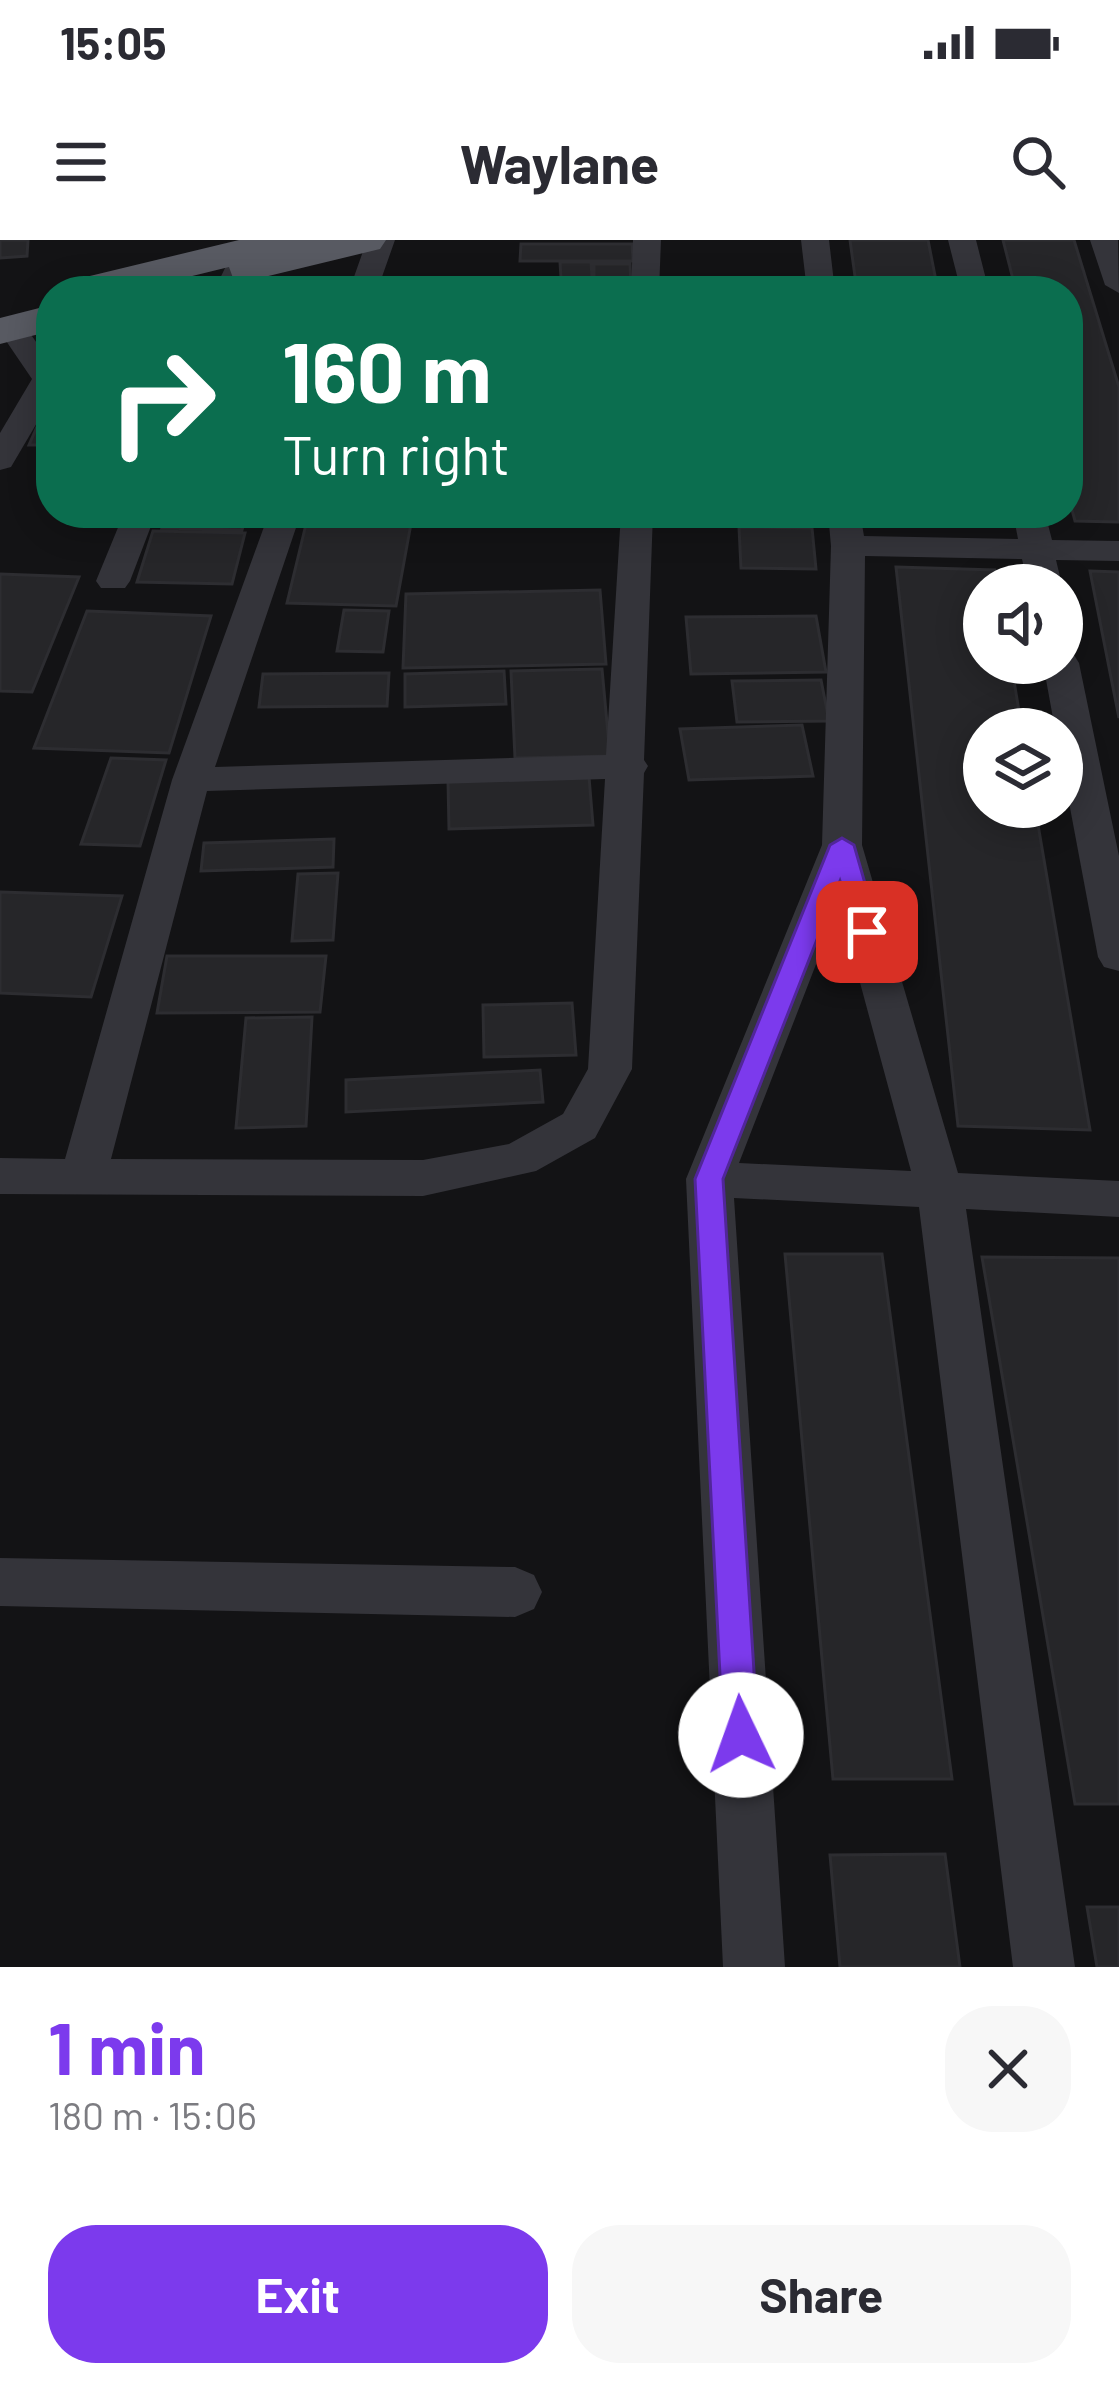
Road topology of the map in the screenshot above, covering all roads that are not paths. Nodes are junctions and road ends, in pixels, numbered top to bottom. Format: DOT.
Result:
graph roads {
  1 [pos="289,240"];
  2 [pos="367,240"];
  3 [pos="381,240"];
  4 [pos="647,240"];
  5 [pos="815,240"];
  6 [pos="962,240"];
  7 [pos="1104,240"];
  8 [pos="141,276"];
  9 [pos="251,276"];
  10 [pos="368,276"];
  11 [pos="646,276"];
  12 [pos="819,276"];
  13 [pos="971,276"];
  14 [pos="1119,285"];
  15 [pos="16,322"];
  16 [pos="36,359"];
  17 [pos="36,399"];
  18 [pos="0,460"];
  19 [pos="134,528"];
  20 [pos="280,528"];
  21 [pos="637,528"];
  22 [pos="1033,528"];
  23 [pos="846,529"];
  24 [pos="1038,550"];
  25 [pos="1119,551"];
  26 [pos="1041,564"];
  27 [pos="113,581"];
  28 [pos="1064,684"];
  29 [pos="628,766"];
  30 [pos="191,780"];
  31 [pos="842,845"];
  32 [pos="1119,957"];
  33 [pos="0,1176"];
  34 [pos="83,1177"];
  35 [pos="709,1179"];
  36 [pos="940,1190"];
  37 [pos="1119,1199"];
  38 [pos="0,1582"];
  39 [pos="515,1592"];
  40 [pos="754,1967"];
  41 [pos="1044,1967"];
  1 -- 8 [label="highway"];
  2 -- 9 [label="highway"];
  3 -- 10 [label="street"];
  4 -- 11 [label="street"];
  5 -- 12 [label="street"];
  6 -- 13 [label="street"];
  7 -- 14 [label="street"];
  15 -- 16 [label="street"];
  17 -- 18 [label="street"];
  19 -- 27 [label="street"];
  20 -- 30 [label="street"];
  21 -- 29 [label="street"];
  22 -- 24 [label="street"];
  23 -- 24 [label="street"];
  23 -- 31 [label="street"];
  24 -- 25 [label="street"];
  24 -- 26 [label="street"];
  28 -- 32 [label="street"];
  29 -- 30 [label="street"];
  29 -- 34 [label="street"];
  30 -- 34 [label="street"];
  31 -- 35 [label="street"];
  31 -- 36 [label="street"];
  33 -- 34 [label="street"];
  35 -- 36 [label="street"];
  35 -- 40 [label="street"];
  36 -- 37 [label="street"];
  36 -- 41 [label="street"];
  38 -- 39 [label="street"];
}
